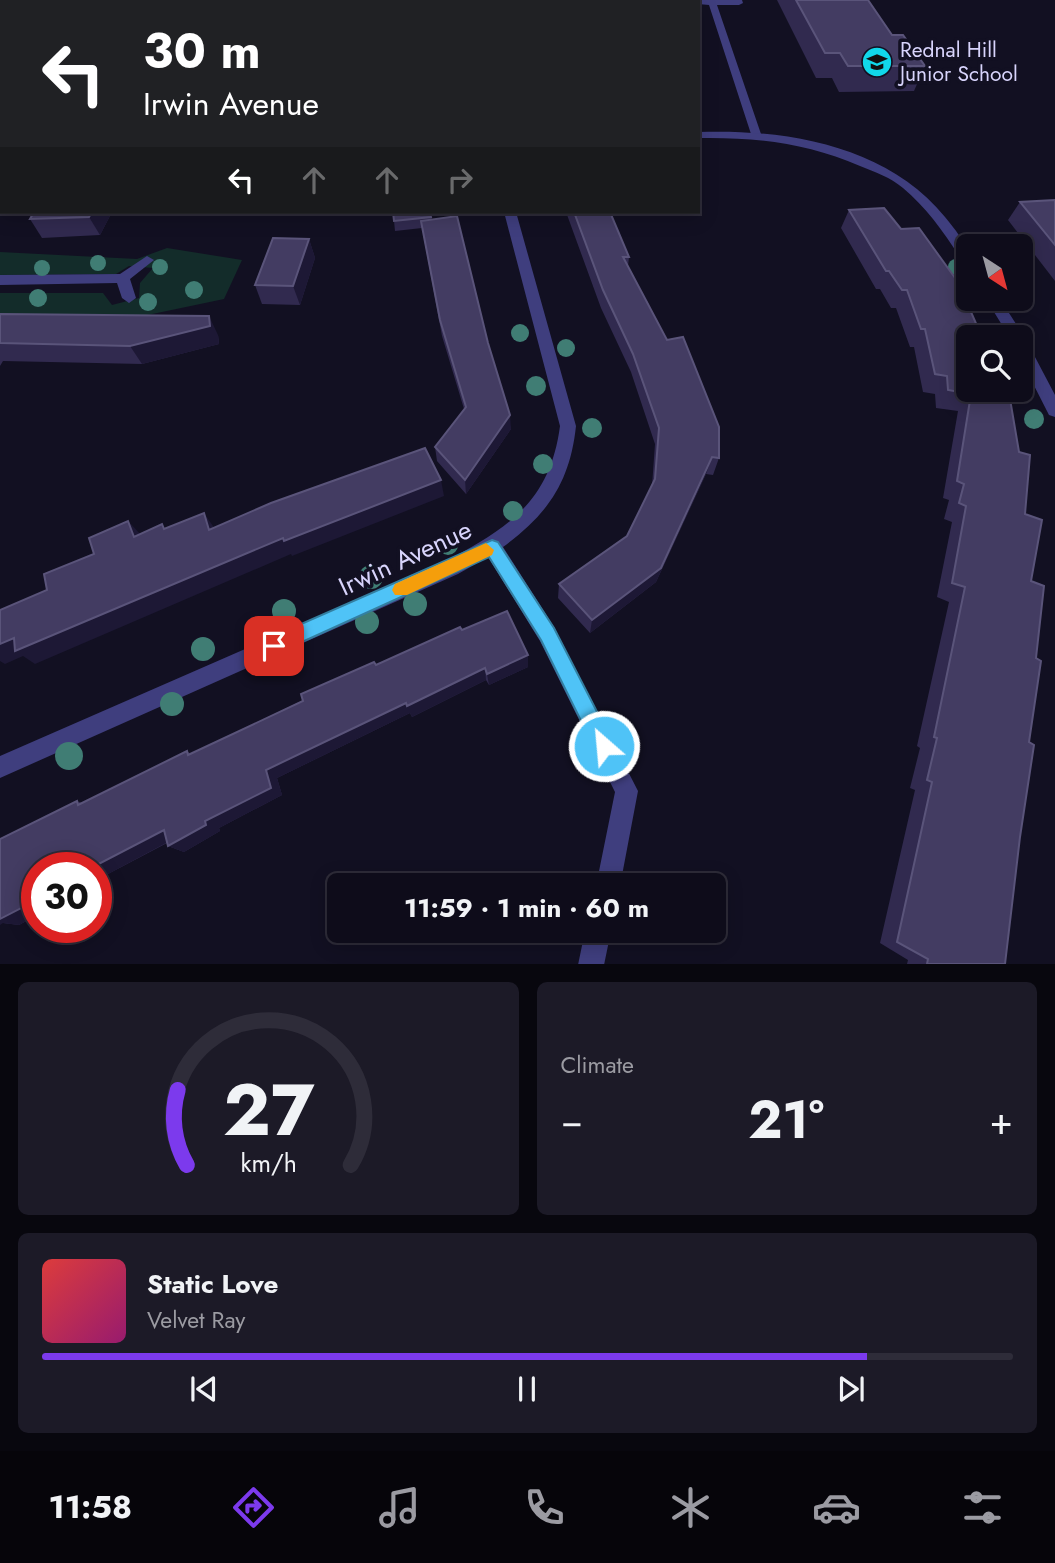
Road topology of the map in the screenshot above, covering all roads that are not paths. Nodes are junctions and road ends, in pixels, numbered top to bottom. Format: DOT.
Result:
graph roads {
  1 [pos="738,0"];
  2 [pos="700,2"];
  3 [pos="712,2"];
  4 [pos="756,134"];
  5 [pos="700,135"];
  6 [pos="511,214"];
  7 [pos="956,244"];
  8 [pos="147,260"];
  9 [pos="123,278"];
  10 [pos="0,280"];
  11 [pos="129,298"];
  12 [pos="1033,368"];
  13 [pos="1055,411"];
  14 [pos="492,547"];
  15 [pos="0,767"];
  16 [pos="611,873"];
  17 [pos="596,943"];
  18 [pos="592,964"];
  1 -- 3 [label="lane"];
  2 -- 3 [label="lane"];
  3 -- 4 [label="lane"];
  4 -- 5 [label="street"];
  4 -- 7 [label="street"];
  6 -- 14 [label="street, Irwin Avenue"];
  8 -- 9 [label="street"];
  9 -- 10 [label="street"];
  9 -- 11 [label="street"];
  12 -- 13 [label="street"];
  14 -- 15 [label="street, Irwin Avenue"];
  14 -- 16 [label="street"];
  17 -- 18 [label="street"];
}
